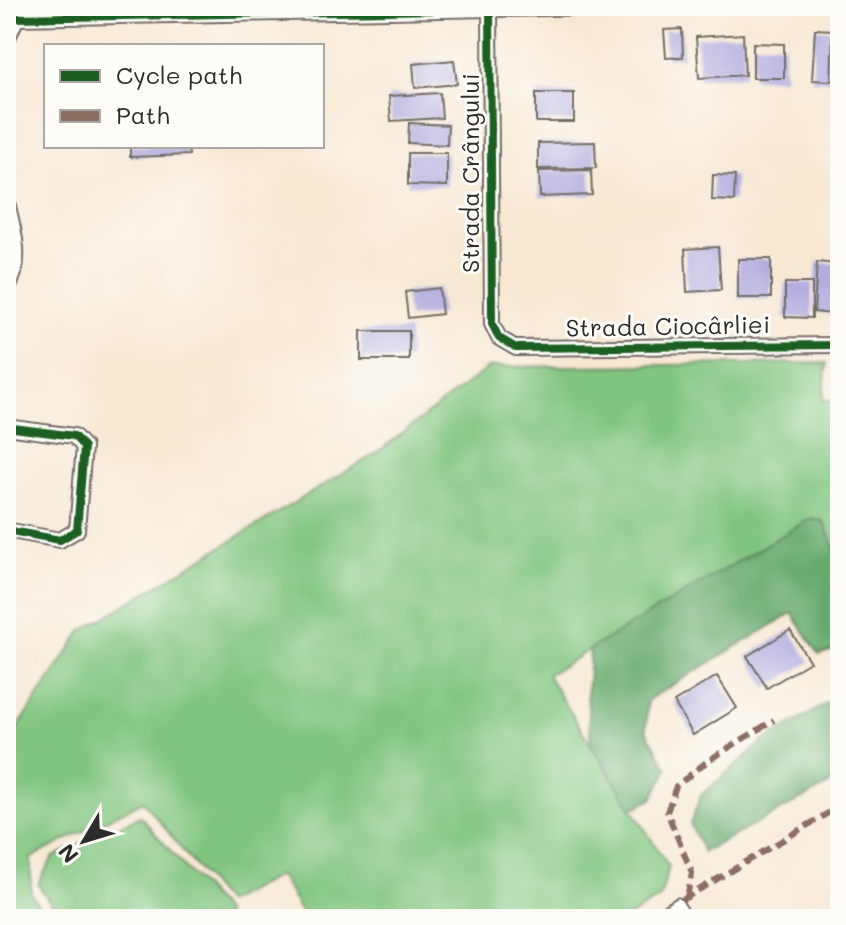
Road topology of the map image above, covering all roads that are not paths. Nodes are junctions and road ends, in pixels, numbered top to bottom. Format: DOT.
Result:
graph roads {
  1 [pos="652,6"];
  2 [pos="490,7"];
  3 [pos="18,12"];
  4 [pos="6,42"];
  5 [pos="6,198"];
  6 [pos="6,291"];
  7 [pos="499,338"];
  8 [pos="840,345"];
  9 [pos="6,427"];
  10 [pos="6,530"];
  11 [pos="649,919"];
  12 [pos="689,919"];
  1 -- 2 [label="street"];
  2 -- 3 [label="street"];
  2 -- 7 [label="street, Strada Crângului"];
  3 -- 4 [label="street"];
  5 -- 6 [label="street"];
  7 -- 8 [label="street, Strada Ciocârliei"];
  9 -- 10 [label="street"];
  11 -- 12 [label="lane"];
}
